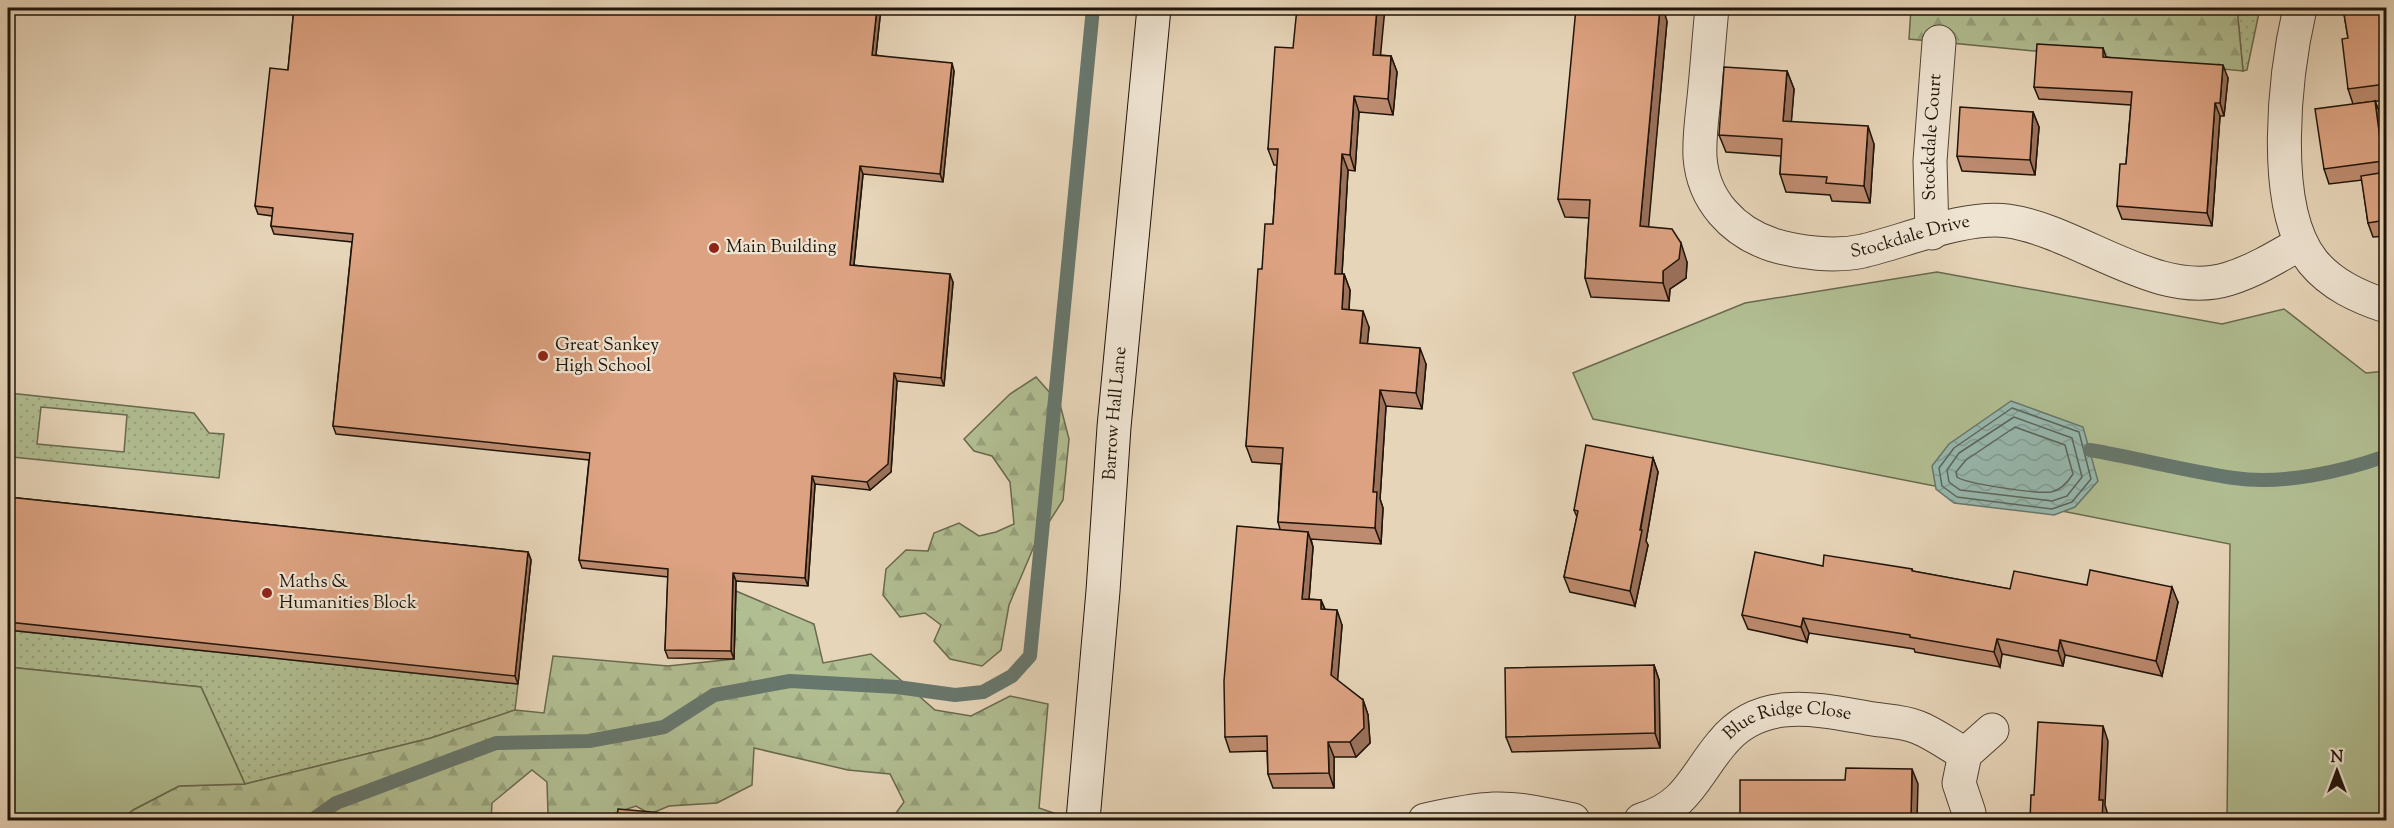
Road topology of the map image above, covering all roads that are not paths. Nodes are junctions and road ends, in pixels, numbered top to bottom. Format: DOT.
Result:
graph roads {
  1 [pos="1154,8"];
  2 [pos="1712,8"];
  3 [pos="2300,8"];
  4 [pos="1939,42"];
  5 [pos="1932,233"];
  6 [pos="2301,243"];
  7 [pos="2386,306"];
  8 [pos="1992,730"];
  9 [pos="1965,754"];
  10 [pos="1083,820"];
  11 [pos="1425,820"];
  12 [pos="1574,820"];
  13 [pos="1641,820"];
  14 [pos="1969,820"];
  1 -- 10 [label="street, Barrow Hall Lane"];
  2 -- 5 [label="street, Stockdale Drive"];
  3 -- 6 [label="street"];
  4 -- 5 [label="street, Stockdale Court"];
  5 -- 6 [label="street, Stockdale Drive"];
  6 -- 7 [label="street"];
  8 -- 9 [label="street"];
  9 -- 13 [label="street, Blue Ridge Close"];
  9 -- 14 [label="street"];
  11 -- 12 [label="street"];
}
